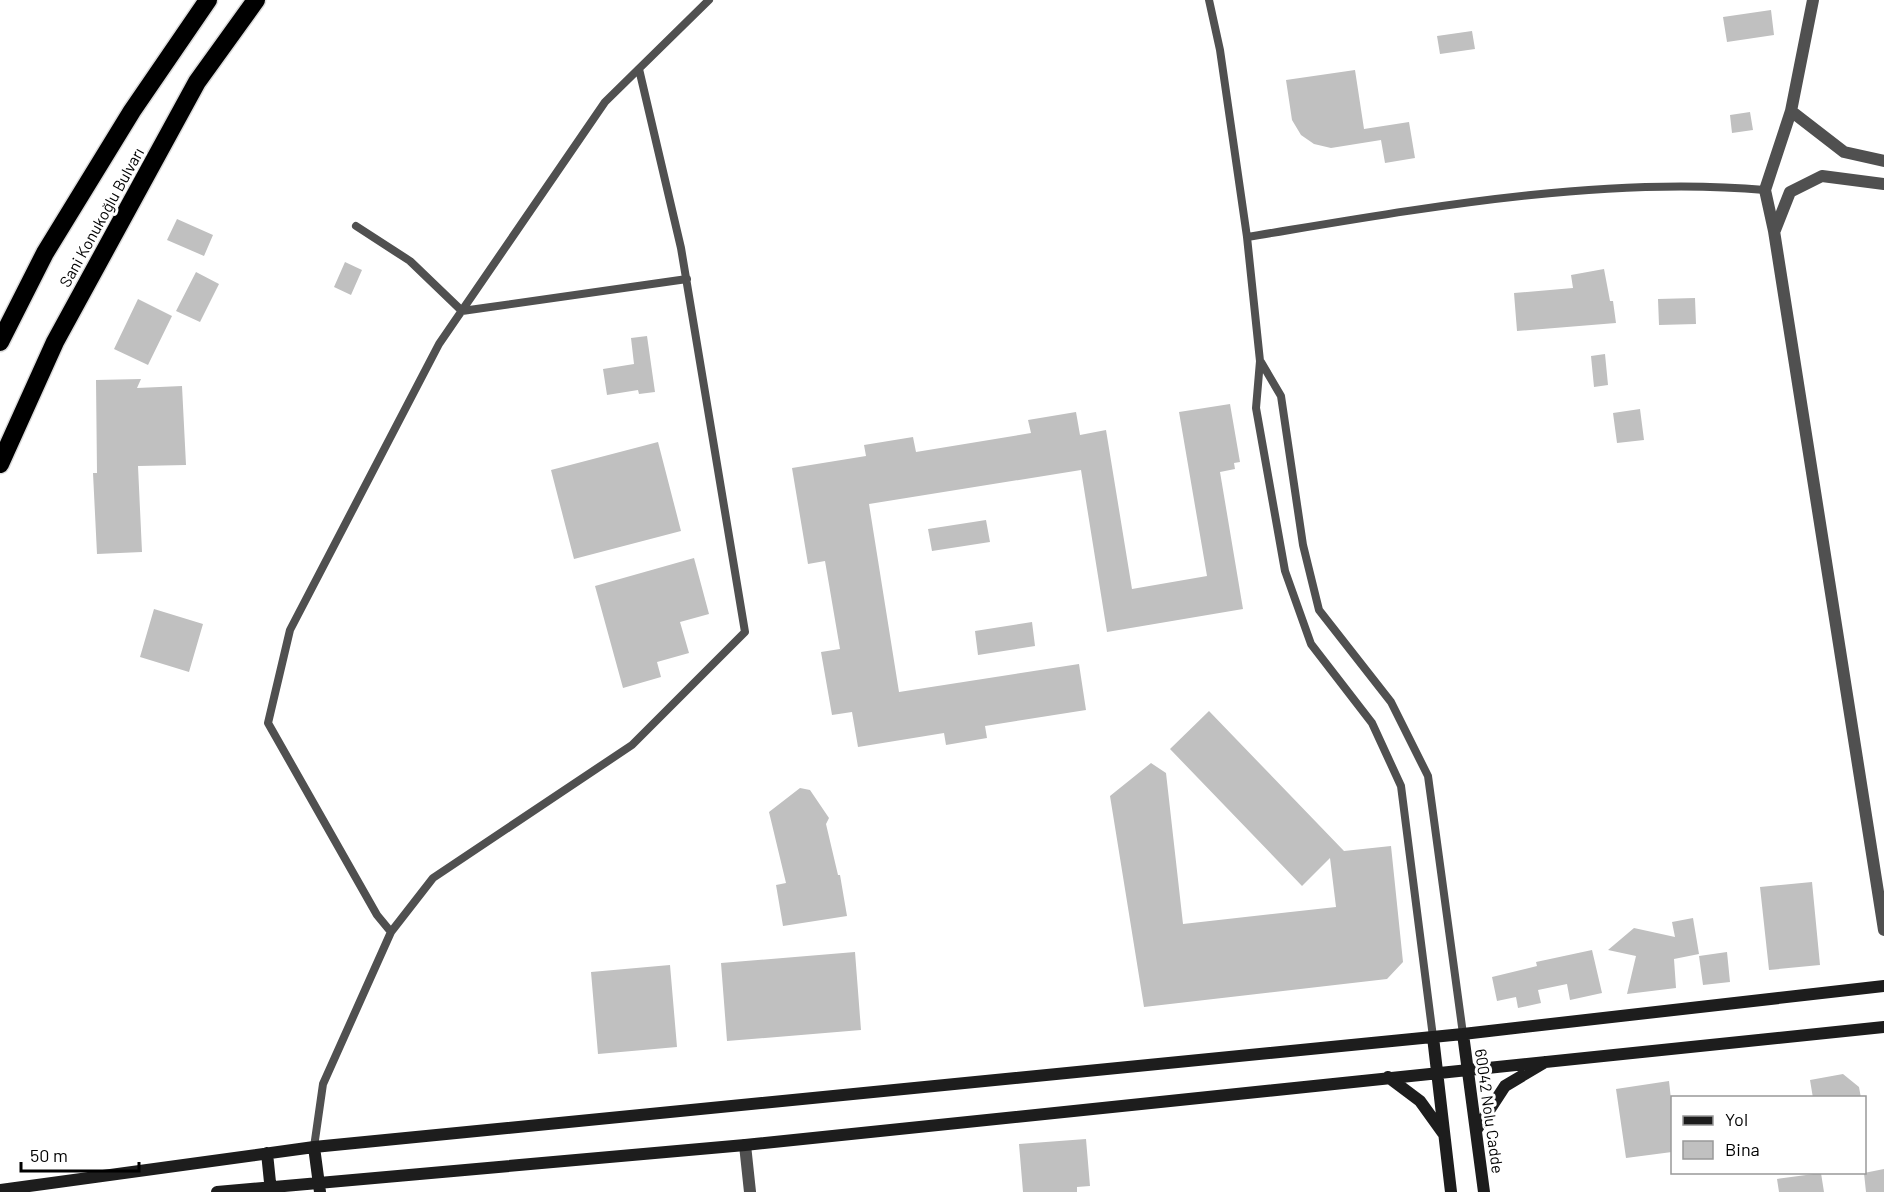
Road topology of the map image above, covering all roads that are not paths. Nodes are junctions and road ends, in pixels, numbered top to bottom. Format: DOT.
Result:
graph roads {
  1 [pos="208,0"];
  2 [pos="256,0"];
  3 [pos="709,0"];
  4 [pos="1209,0"];
  5 [pos="1813,0"];
  6 [pos="639,69"];
  7 [pos="1791,111"];
  8 [pos="1884,161"];
  9 [pos="1884,184"];
  10 [pos="1765,190"];
  11 [pos="356,226"];
  12 [pos="1774,231"];
  13 [pos="1247,237"];
  14 [pos="687,279"];
  15 [pos="462,311"];
  16 [pos="0,342"];
  17 [pos="1260,361"];
  18 [pos="0,464"];
  19 [pos="1884,930"];
  20 [pos="391,932"];
  21 [pos="1884,986"];
  22 [pos="1884,1027"];
  23 [pos="1462,1034"];
  24 [pos="1433,1037"];
  25 [pos="1548,1060"];
  26 [pos="1468,1069"];
  27 [pos="1437,1071"];
  28 [pos="1388,1077"];
  29 [pos="1477,1129"];
  30 [pos="1445,1136"];
  31 [pos="745,1145"];
  32 [pos="314,1147"];
  33 [pos="267,1153"];
  34 [pos="320,1187"];
  35 [pos="271,1189"];
  36 [pos="0,1190"];
  37 [pos="217,1192"];
  38 [pos="750,1192"];
  39 [pos="1451,1192"];
  40 [pos="1485,1192"];
  1 -- 16 [label="highway, Sani Konukoğlu Bulvarı"];
  2 -- 18 [label="highway, Sani Konukoğlu Bulvarı"];
  3 -- 6 [label="lane"];
  4 -- 13 [label="lane"];
  5 -- 7 [label="street"];
  6 -- 14 [label="lane"];
  6 -- 15 [label="lane"];
  7 -- 8 [label="street"];
  7 -- 10 [label="street"];
  9 -- 12 [label="street"];
  10 -- 12 [label="street"];
  10 -- 13 [label="lane"];
  11 -- 15 [label="lane"];
  12 -- 19 [label="street"];
  13 -- 17 [label="lane"];
  14 -- 15 [label="lane"];
  14 -- 20 [label="lane"];
  15 -- 20 [label="lane"];
  17 -- 23 [label="lane"];
  17 -- 24 [label="lane"];
  20 -- 32 [label="lane"];
  21 -- 23 [label="main road"];
  22 -- 25 [label="main road"];
  23 -- 24 [label="main road"];
  23 -- 26 [label="main road, 60042 Nolu Cadde"];
  24 -- 27 [label="main road"];
  24 -- 32 [label="main road"];
  25 -- 26 [label="main road"];
  25 -- 29 [label="main road"];
  26 -- 27 [label="main road"];
  26 -- 29 [label="main road, 60042 Nolu Cadde"];
  27 -- 28 [label="main road"];
  27 -- 30 [label="main road"];
  28 -- 30 [label="main road"];
  28 -- 31 [label="main road"];
  29 -- 40 [label="main road, 60042 Nolu Cadde"];
  30 -- 39 [label="main road"];
  31 -- 34 [label="main road"];
  31 -- 38 [label="street"];
  32 -- 33 [label="main road"];
  32 -- 34 [label="main road"];
  33 -- 35 [label="main road"];
  33 -- 36 [label="main road"];
  34 -- 35 [label="main road"];
  35 -- 37 [label="main road"];
}
